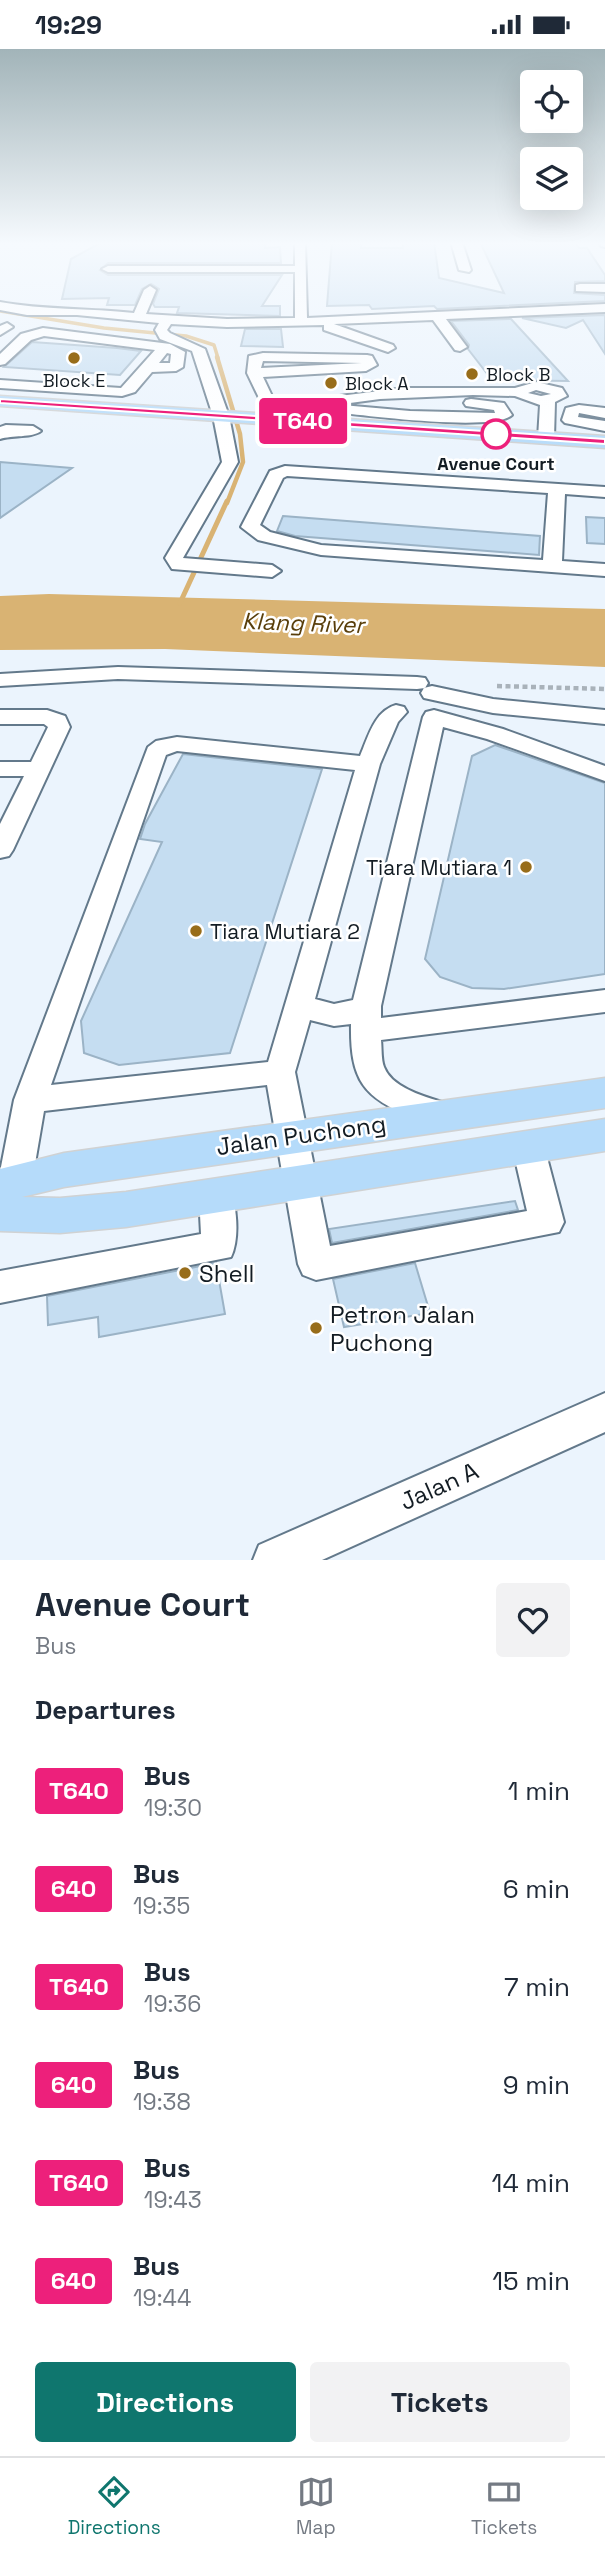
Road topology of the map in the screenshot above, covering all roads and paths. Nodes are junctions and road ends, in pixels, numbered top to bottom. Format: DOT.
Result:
graph roads {
  1 [pos="93,313"];
  2 [pos="140,313"];
  3 [pos="305,313"];
  4 [pos="523,313"];
  5 [pos="138,317"];
  6 [pos="439,320"];
  7 [pos="306,322"];
  8 [pos="165,334"];
  9 [pos="460,347"];
  10 [pos="388,348"];
  11 [pos="0,361"];
  12 [pos="0,370"];
  13 [pos="254,373"];
  14 [pos="143,374"];
  15 [pos="0,384"];
  16 [pos="56,388"];
  17 [pos="519,392"];
  18 [pos="548,398"];
  19 [pos="605,399"];
  20 [pos="0,401"];
  21 [pos="42,404"];
  22 [pos="306,405"];
  23 [pos="369,412"];
  24 [pos="605,413"];
  25 [pos="221,416"];
  26 [pos="605,426"];
  27 [pos="2,427"];
  28 [pos="33,432"];
  29 [pos="540,437"];
  30 [pos="605,442"];
  31 [pos="557,489"];
  32 [pos="605,492"];
  33 [pos="552,567"];
  34 [pos="605,570"];
  35 [pos="272,571"];
  36 [pos="0,680"];
  37 [pos="605,689"];
  38 [pos="489,695"];
  39 [pos="431,701"];
  40 [pos="0,717"];
  41 [pos="605,717"];
  42 [pos="369,764"];
  43 [pos="0,769"];
  44 [pos="39,769"];
  45 [pos="605,774"];
  46 [pos="3,837"];
  47 [pos="605,1001"];
  48 [pos="301,1005"];
  49 [pos="366,1018"];
  50 [pos="280,1072"];
  51 [pos="605,1093"];
  52 [pos="30,1100"];
  53 [pos="444,1115"];
  54 [pos="292,1137"];
  55 [pos="601,1137"];
  56 [pos="528,1146"];
  57 [pos="299,1182"];
  58 [pos="5,1194"];
  59 [pos="216,1195"];
  60 [pos="0,1287"];
  61 [pos="605,1412"];
  62 [pos="274,1560"];
  1 -- 5 [label="street"];
  2 -- 5 [label="street"];
  3 -- 7 [label="street"];
  4 -- 6 [label="street"];
  5 -- 8 [label="street"];
  6 -- 7 [label="street"];
  6 -- 9 [label="street"];
  7 -- 8 [label="street"];
  7 -- 10 [label="street"];
  8 -- 11 [label="street"];
  8 -- 14 [label="street"];
  8 -- 14 [label="street"];
  8 -- 25 [label="street"];
  12 -- 14 [label="street"];
  13 -- 13 [label="street"];
  13 -- 22 [label="street"];
  14 -- 16 [label="street"];
  15 -- 16 [label="street"];
  16 -- 21 [label="street"];
  17 -- 18 [label="street"];
  17 -- 18 [label="street"];
  17 -- 22 [label="street"];
  18 -- 19 [label="street"];
  18 -- 29 [label="street"];
  20 -- 21 [label="main road"];
  21 -- 25 [label="main road"];
  22 -- 23 [label="street"];
  23 -- 23 [label="street"];
  24 -- 26 [label="street"];
  25 -- 29 [label="main road"];
  25 -- 35 [label="street"];
  27 -- 28 [label="street"];
  29 -- 30 [label="main road"];
  31 -- 32 [label="street"];
  31 -- 33 [label="street"];
  31 -- 33 [label="street"];
  33 -- 34 [label="street"];
  36 -- 39 [label="street"];
  37 -- 38 [label="path"];
  38 -- 39 [label="street"];
  38 -- 41 [label="street"];
  39 -- 42 [label="street"];
  39 -- 45 [label="street"];
  39 -- 49 [label="street"];
  40 -- 44 [label="street"];
  42 -- 48 [label="street"];
  42 -- 52 [label="street"];
  43 -- 44 [label="street"];
  44 -- 46 [label="street"];
  47 -- 49 [label="street"];
  48 -- 49 [label="street"];
  48 -- 50 [label="street"];
  49 -- 53 [label="street"];
  50 -- 52 [label="street"];
  50 -- 54 [label="street"];
  51 -- 53 [label="main road, Jalan Puchong"];
  52 -- 58 [label="street"];
  53 -- 54 [label="main road, Jalan Puchong"];
  54 -- 57 [label="street"];
  54 -- 58 [label="main road, Jalan Puchong"];
  55 -- 56 [label="main road, Jalan Puchong"];
  56 -- 57 [label="main road, Jalan Puchong"];
  56 -- 57 [label="street"];
  57 -- 59 [label="main road, Jalan Puchong"];
  58 -- 59 [label="main road, Jalan Puchong"];
  59 -- 60 [label="street"];
  61 -- 62 [label="street, Jalan A"];
}
